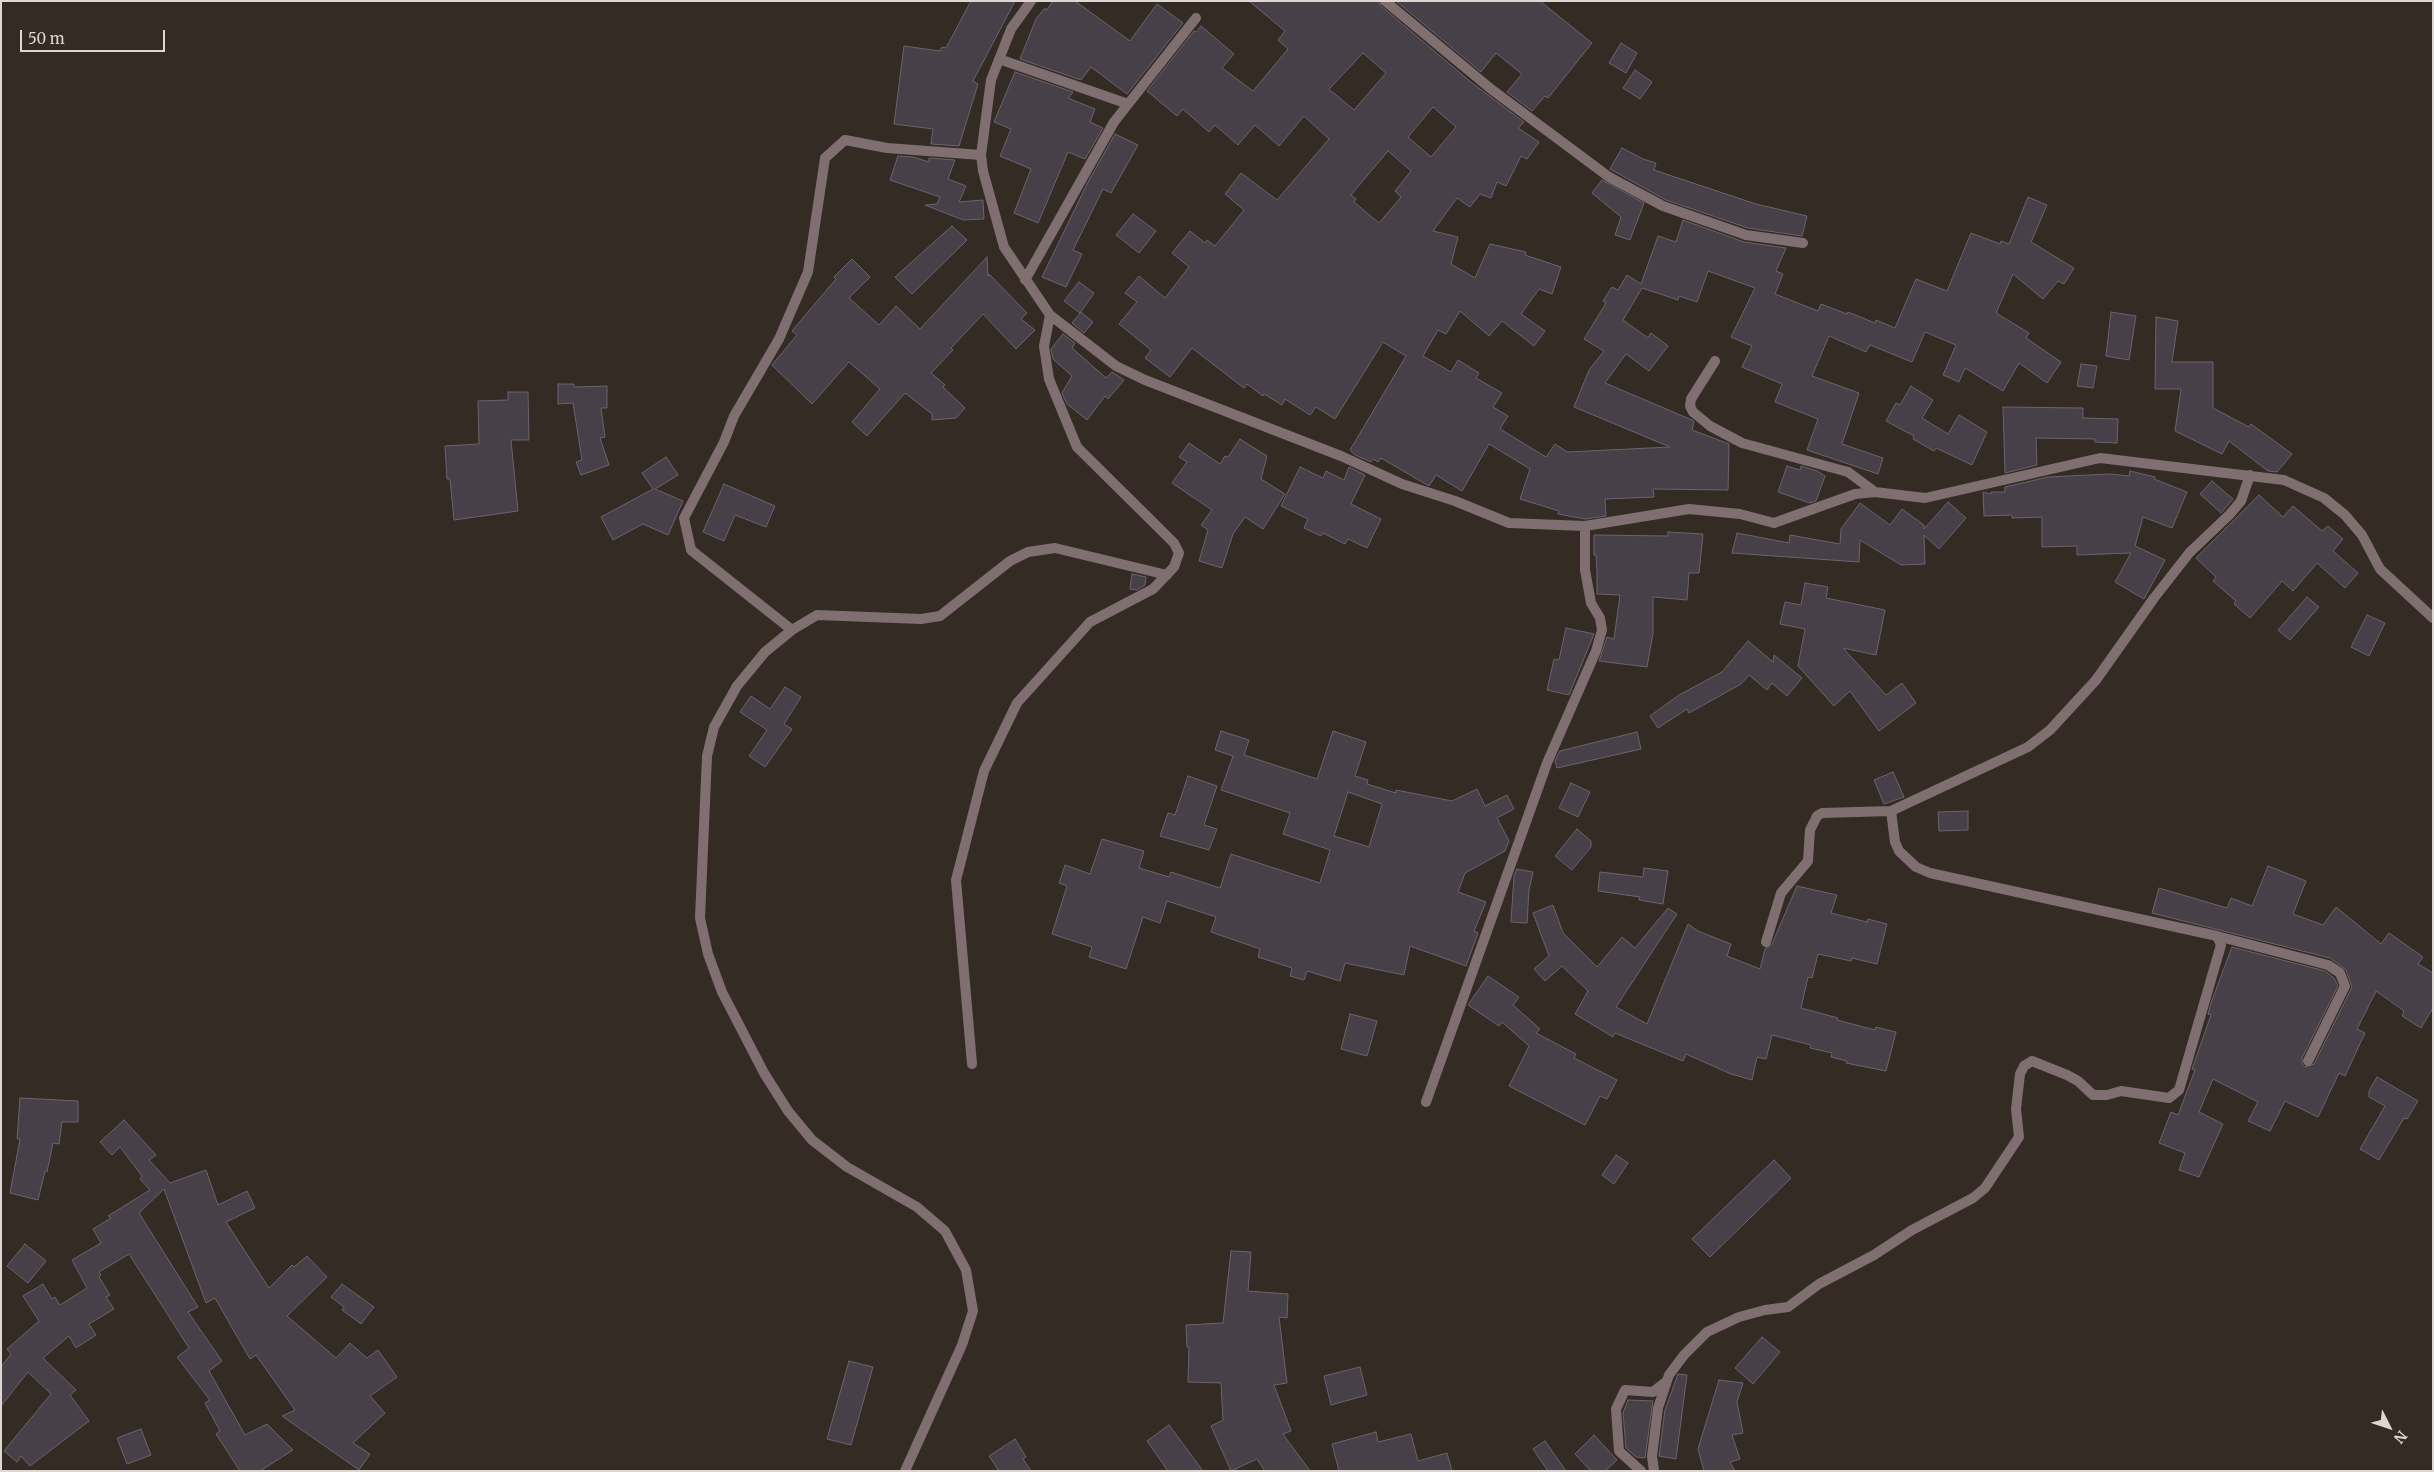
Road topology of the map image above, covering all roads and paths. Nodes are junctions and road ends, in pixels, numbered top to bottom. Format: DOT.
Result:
graph roads {
  1 [pos="1031,1"];
  2 [pos="1385,1"];
  3 [pos="1196,18"];
  4 [pos="999,59"];
  5 [pos="1128,104"];
  6 [pos="980,155"];
  7 [pos="1803,244"];
  8 [pos="1025,280"];
  9 [pos="1050,314"];
  10 [pos="1716,361"];
  11 [pos="2250,476"];
  12 [pos="1875,492"];
  13 [pos="1585,526"];
  14 [pos="1166,575"];
  15 [pos="2433,618"];
  16 [pos="792,630"];
  17 [pos="1891,810"];
  18 [pos="2217,936"];
  19 [pos="1766,942"];
  20 [pos="2308,1061"];
  21 [pos="972,1064"];
  22 [pos="1426,1102"];
  23 [pos="1668,1381"];
  24 [pos="905,1471"];
  25 [pos="1641,1471"];
  26 [pos="1654,1471"];
  1 -- 4 [label="street"];
  2 -- 7 [label="street"];
  3 -- 5 [label="street"];
  4 -- 5 [label="street"];
  4 -- 6 [label="street"];
  5 -- 8 [label="street"];
  6 -- 8 [label="street"];
  6 -- 16 [label="street"];
  8 -- 9 [label="street"];
  9 -- 13 [label="street"];
  9 -- 14 [label="street"];
  10 -- 12 [label="street"];
  11 -- 12 [label="street"];
  11 -- 15 [label="street"];
  11 -- 17 [label="street"];
  12 -- 13 [label="street"];
  13 -- 22 [label="street"];
  14 -- 16 [label="street"];
  14 -- 21 [label="street"];
  16 -- 24 [label="street"];
  17 -- 18 [label="street"];
  17 -- 19 [label="street"];
  18 -- 20 [label="street"];
  18 -- 23 [label="street"];
  23 -- 25 [label="street"];
  23 -- 26 [label="street"];
}
